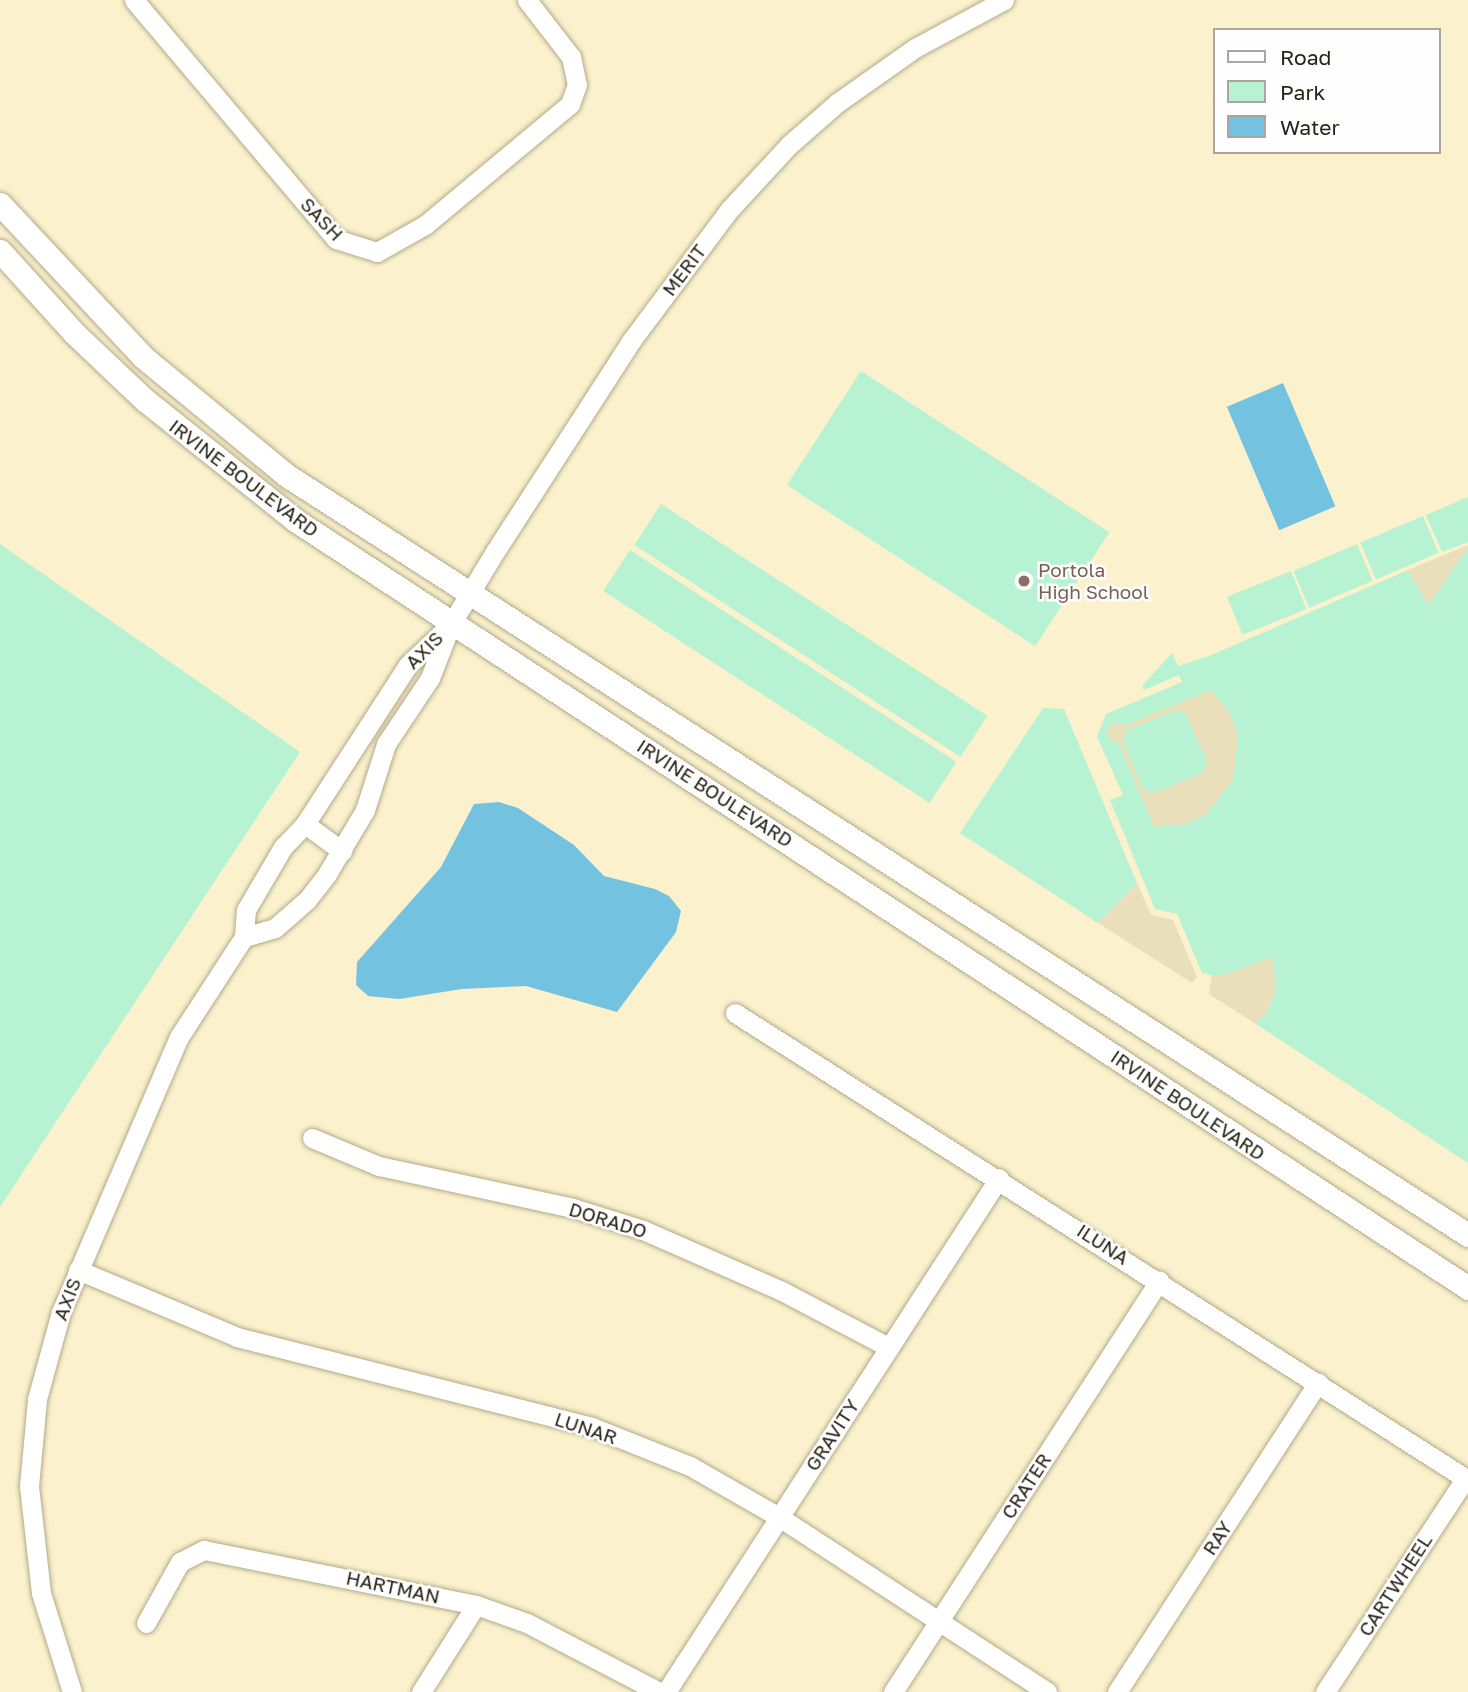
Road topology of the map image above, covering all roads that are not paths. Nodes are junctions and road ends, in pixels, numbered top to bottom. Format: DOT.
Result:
graph roads {
  1 [pos="134,0"];
  2 [pos="527,0"];
  3 [pos="1004,0"];
  4 [pos="0,204"];
  5 [pos="0,251"];
  6 [pos="471,593"];
  7 [pos="451,624"];
  8 [pos="305,824"];
  9 [pos="342,851"];
  10 [pos="244,937"];
  11 [pos="735,1013"];
  12 [pos="312,1138"];
  13 [pos="999,1178"];
  14 [pos="1468,1235"];
  15 [pos="78,1270"];
  16 [pos="1159,1280"];
  17 [pos="1468,1288"];
  18 [pos="888,1348"];
  19 [pos="1318,1383"];
  20 [pos="1467,1480"];
  21 [pos="779,1517"];
  22 [pos="476,1605"];
  23 [pos="939,1621"];
  24 [pos="146,1623"];
  25 [pos="72,1692"];
  26 [pos="421,1692"];
  27 [pos="659,1692"];
  28 [pos="666,1692"];
  29 [pos="892,1692"];
  30 [pos="1047,1692"];
  31 [pos="1117,1692"];
  32 [pos="1325,1692"];
  1 -- 2 [label="street, SASH"];
  3 -- 6 [label="street, MERIT"];
  4 -- 6 [label="main road, IRVINE BOULEVARD"];
  5 -- 7 [label="main road, IRVINE BOULEVARD"];
  6 -- 7 [label="street, MERIT"];
  6 -- 14 [label="main road, IRVINE BOULEVARD"];
  7 -- 8 [label="street, AXIS"];
  7 -- 9 [label="street, AXIS"];
  7 -- 17 [label="main road, IRVINE BOULEVARD"];
  8 -- 9 [label="street"];
  8 -- 10 [label="street, AXIS"];
  9 -- 10 [label="street, AXIS"];
  10 -- 15 [label="street, AXIS"];
  11 -- 13 [label="street, ILUNA"];
  12 -- 18 [label="street, DORADO"];
  13 -- 16 [label="street, ILUNA"];
  13 -- 18 [label="street, GRAVITY"];
  15 -- 21 [label="street, LUNAR"];
  15 -- 25 [label="street, AXIS"];
  16 -- 19 [label="street, ILUNA"];
  16 -- 23 [label="street, CRATER"];
  18 -- 21 [label="street, GRAVITY"];
  19 -- 20 [label="street, ILUNA"];
  19 -- 31 [label="street, RAY"];
  20 -- 32 [label="street, CARTWHEEL"];
  21 -- 23 [label="street, LUNAR"];
  21 -- 28 [label="street, GRAVITY"];
  22 -- 24 [label="street, HARTMAN"];
  22 -- 26 [label="street"];
  22 -- 27 [label="street, HARTMAN"];
  23 -- 29 [label="street, CRATER"];
  23 -- 30 [label="street, LUNAR"];
}
